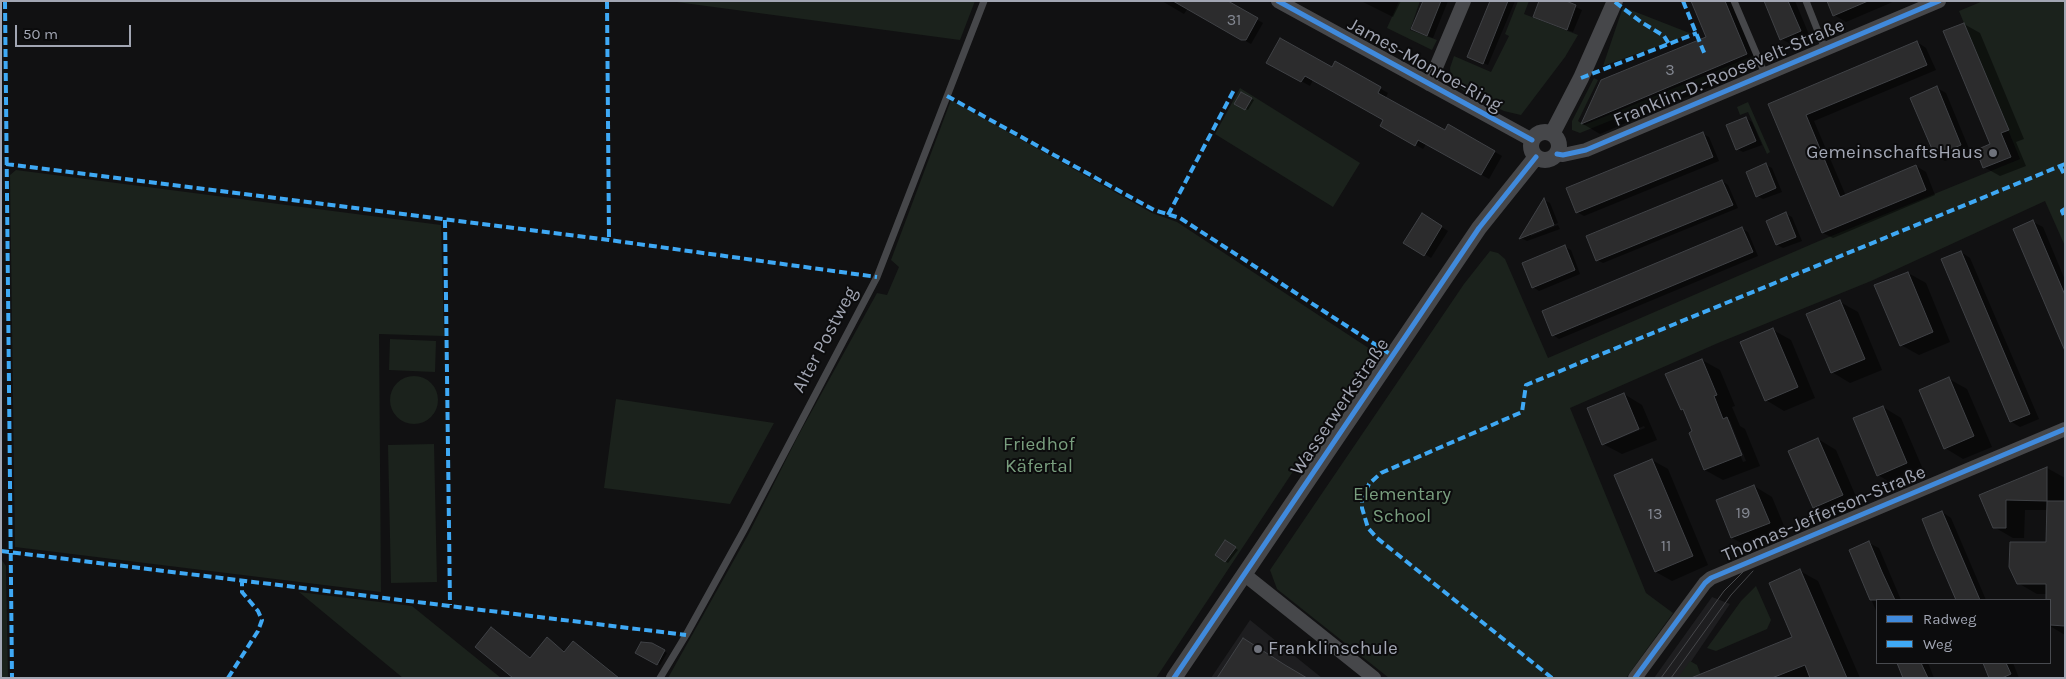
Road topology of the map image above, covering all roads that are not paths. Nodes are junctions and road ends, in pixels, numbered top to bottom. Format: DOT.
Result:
graph roads {
  1 [pos="984,1"];
  2 [pos="1278,1"];
  3 [pos="1464,1"];
  4 [pos="1615,1"];
  5 [pos="1734,1"];
  6 [pos="1806,1"];
  7 [pos="1939,1"];
  8 [pos="1825,49"];
  9 [pos="1765,74"];
  10 [pos="1429,84"];
  11 [pos="1552,134"];
  12 [pos="1532,140"];
  13 [pos="1557,154"];
  14 [pos="1536,157"];
  15 [pos="2065,429"];
  16 [pos="1244,575"];
  17 [pos="660,678"];
  18 [pos="1174,678"];
  19 [pos="1374,678"];
  20 [pos="1635,678"];
  1 -- 17 [label="lane, Alter Postweg"];
  2 -- 10 [label="street, James-Monroe-Ring"];
  3 -- 10 [label="street, James-Monroe-Ring"];
  4 -- 11 [label="street"];
  5 -- 9 [label="lane"];
  6 -- 8 [label="lane"];
  7 -- 8 [label="street, Franklin-D.-Roosevelt-Straße"];
  8 -- 9 [label="street, Franklin-D.-Roosevelt-Straße"];
  9 -- 13 [label="street, Franklin-D.-Roosevelt-Straße"];
  10 -- 12 [label="street, James-Monroe-Ring"];
  11 -- 12 [label="street"];
  11 -- 13 [label="street"];
  12 -- 14 [label="street"];
  13 -- 14 [label="street"];
  14 -- 16 [label="street, Wasserwerkstraße"];
  15 -- 20 [label="street, Thomas-Jefferson-Straße"];
  16 -- 18 [label="street, Wasserwerkstraße"];
  16 -- 19 [label="street"];
}
